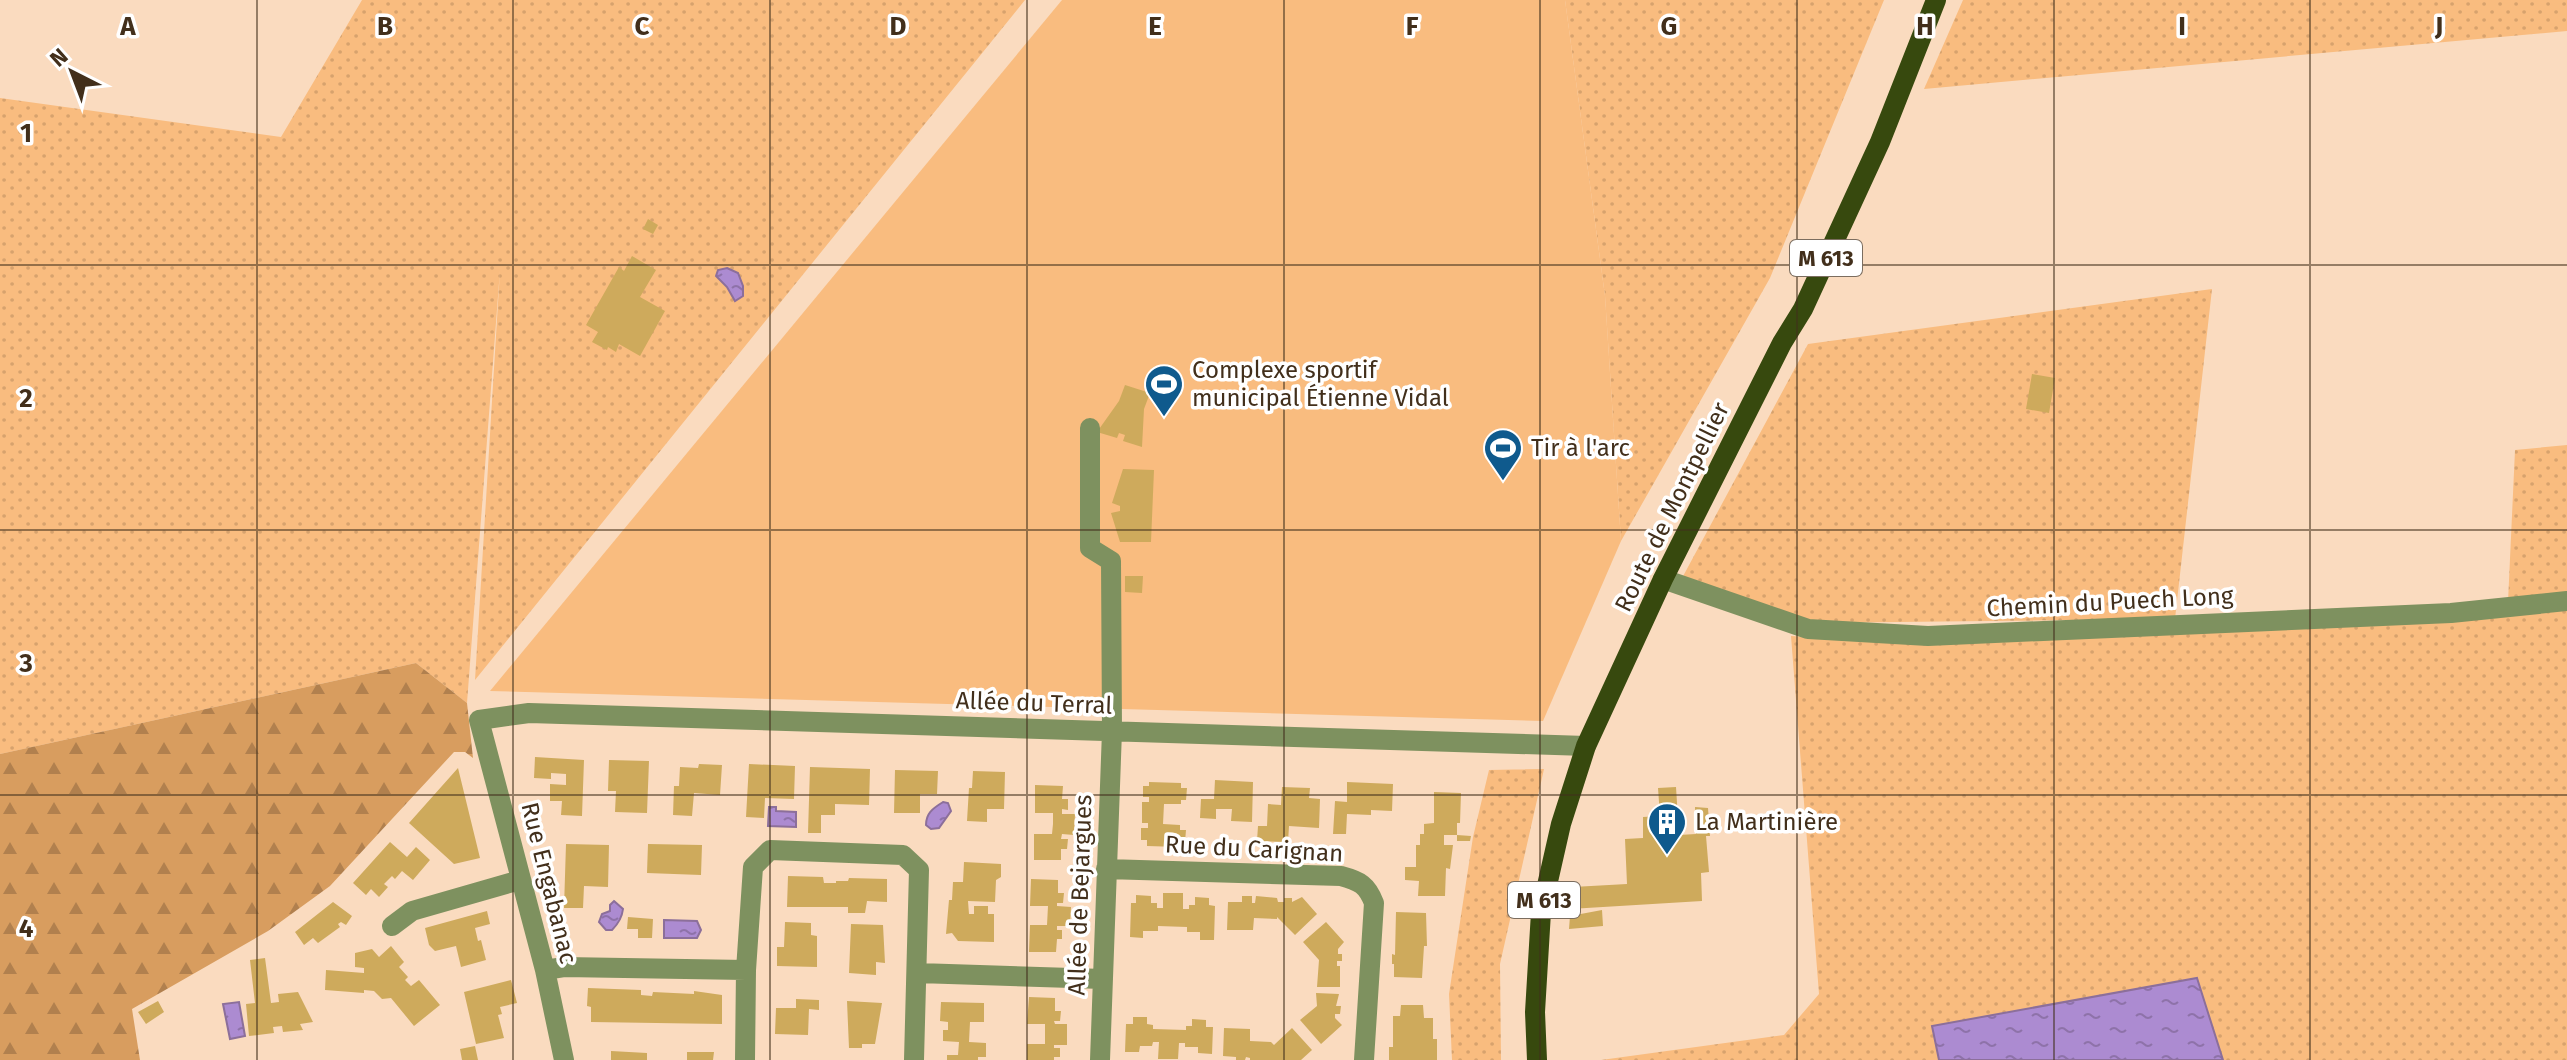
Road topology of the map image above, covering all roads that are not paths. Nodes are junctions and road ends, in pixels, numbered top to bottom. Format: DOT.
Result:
graph roads {
  1 [pos="1936,0"];
  2 [pos="1090,428"];
  3 [pos="1663,579"];
  4 [pos="2567,601"];
  5 [pos="479,720"];
  6 [pos="1112,731"];
  7 [pos="1586,746"];
  8 [pos="1106,869"];
  9 [pos="520,880"];
  10 [pos="392,926"];
  11 [pos="545,970"];
  12 [pos="746,970"];
  13 [pos="918,973"];
  14 [pos="1103,979"];
  15 [pos="564,1060"];
  16 [pos="745,1060"];
  17 [pos="914,1060"];
  18 [pos="1100,1060"];
  19 [pos="1364,1060"];
  20 [pos="1537,1060"];
  1 -- 3 [label="main road, Route de Montpellier / M 613"];
  2 -- 6 [label="street, Allée de Bejargues"];
  3 -- 4 [label="street, Chemin du Puech Long"];
  3 -- 7 [label="main road, Route de Montpellier / M 613"];
  5 -- 6 [label="street, Allée du Terral"];
  5 -- 9 [label="street, Rue Engabanac"];
  6 -- 7 [label="street, Allée du Terral"];
  6 -- 8 [label="street, Allée de Bejargues"];
  7 -- 20 [label="main road, Route de Montpellier / M 613"];
  8 -- 14 [label="street, Allée de Bejargues"];
  8 -- 19 [label="street, Rue du Carignan"];
  9 -- 10 [label="street"];
  9 -- 11 [label="street, Rue Engabanac"];
  11 -- 12 [label="street"];
  11 -- 15 [label="street, Rue Engabanac"];
  12 -- 13 [label="street"];
  12 -- 16 [label="street"];
  13 -- 14 [label="street"];
  13 -- 17 [label="street"];
  14 -- 18 [label="street, Allée de Bejargues"];
}
